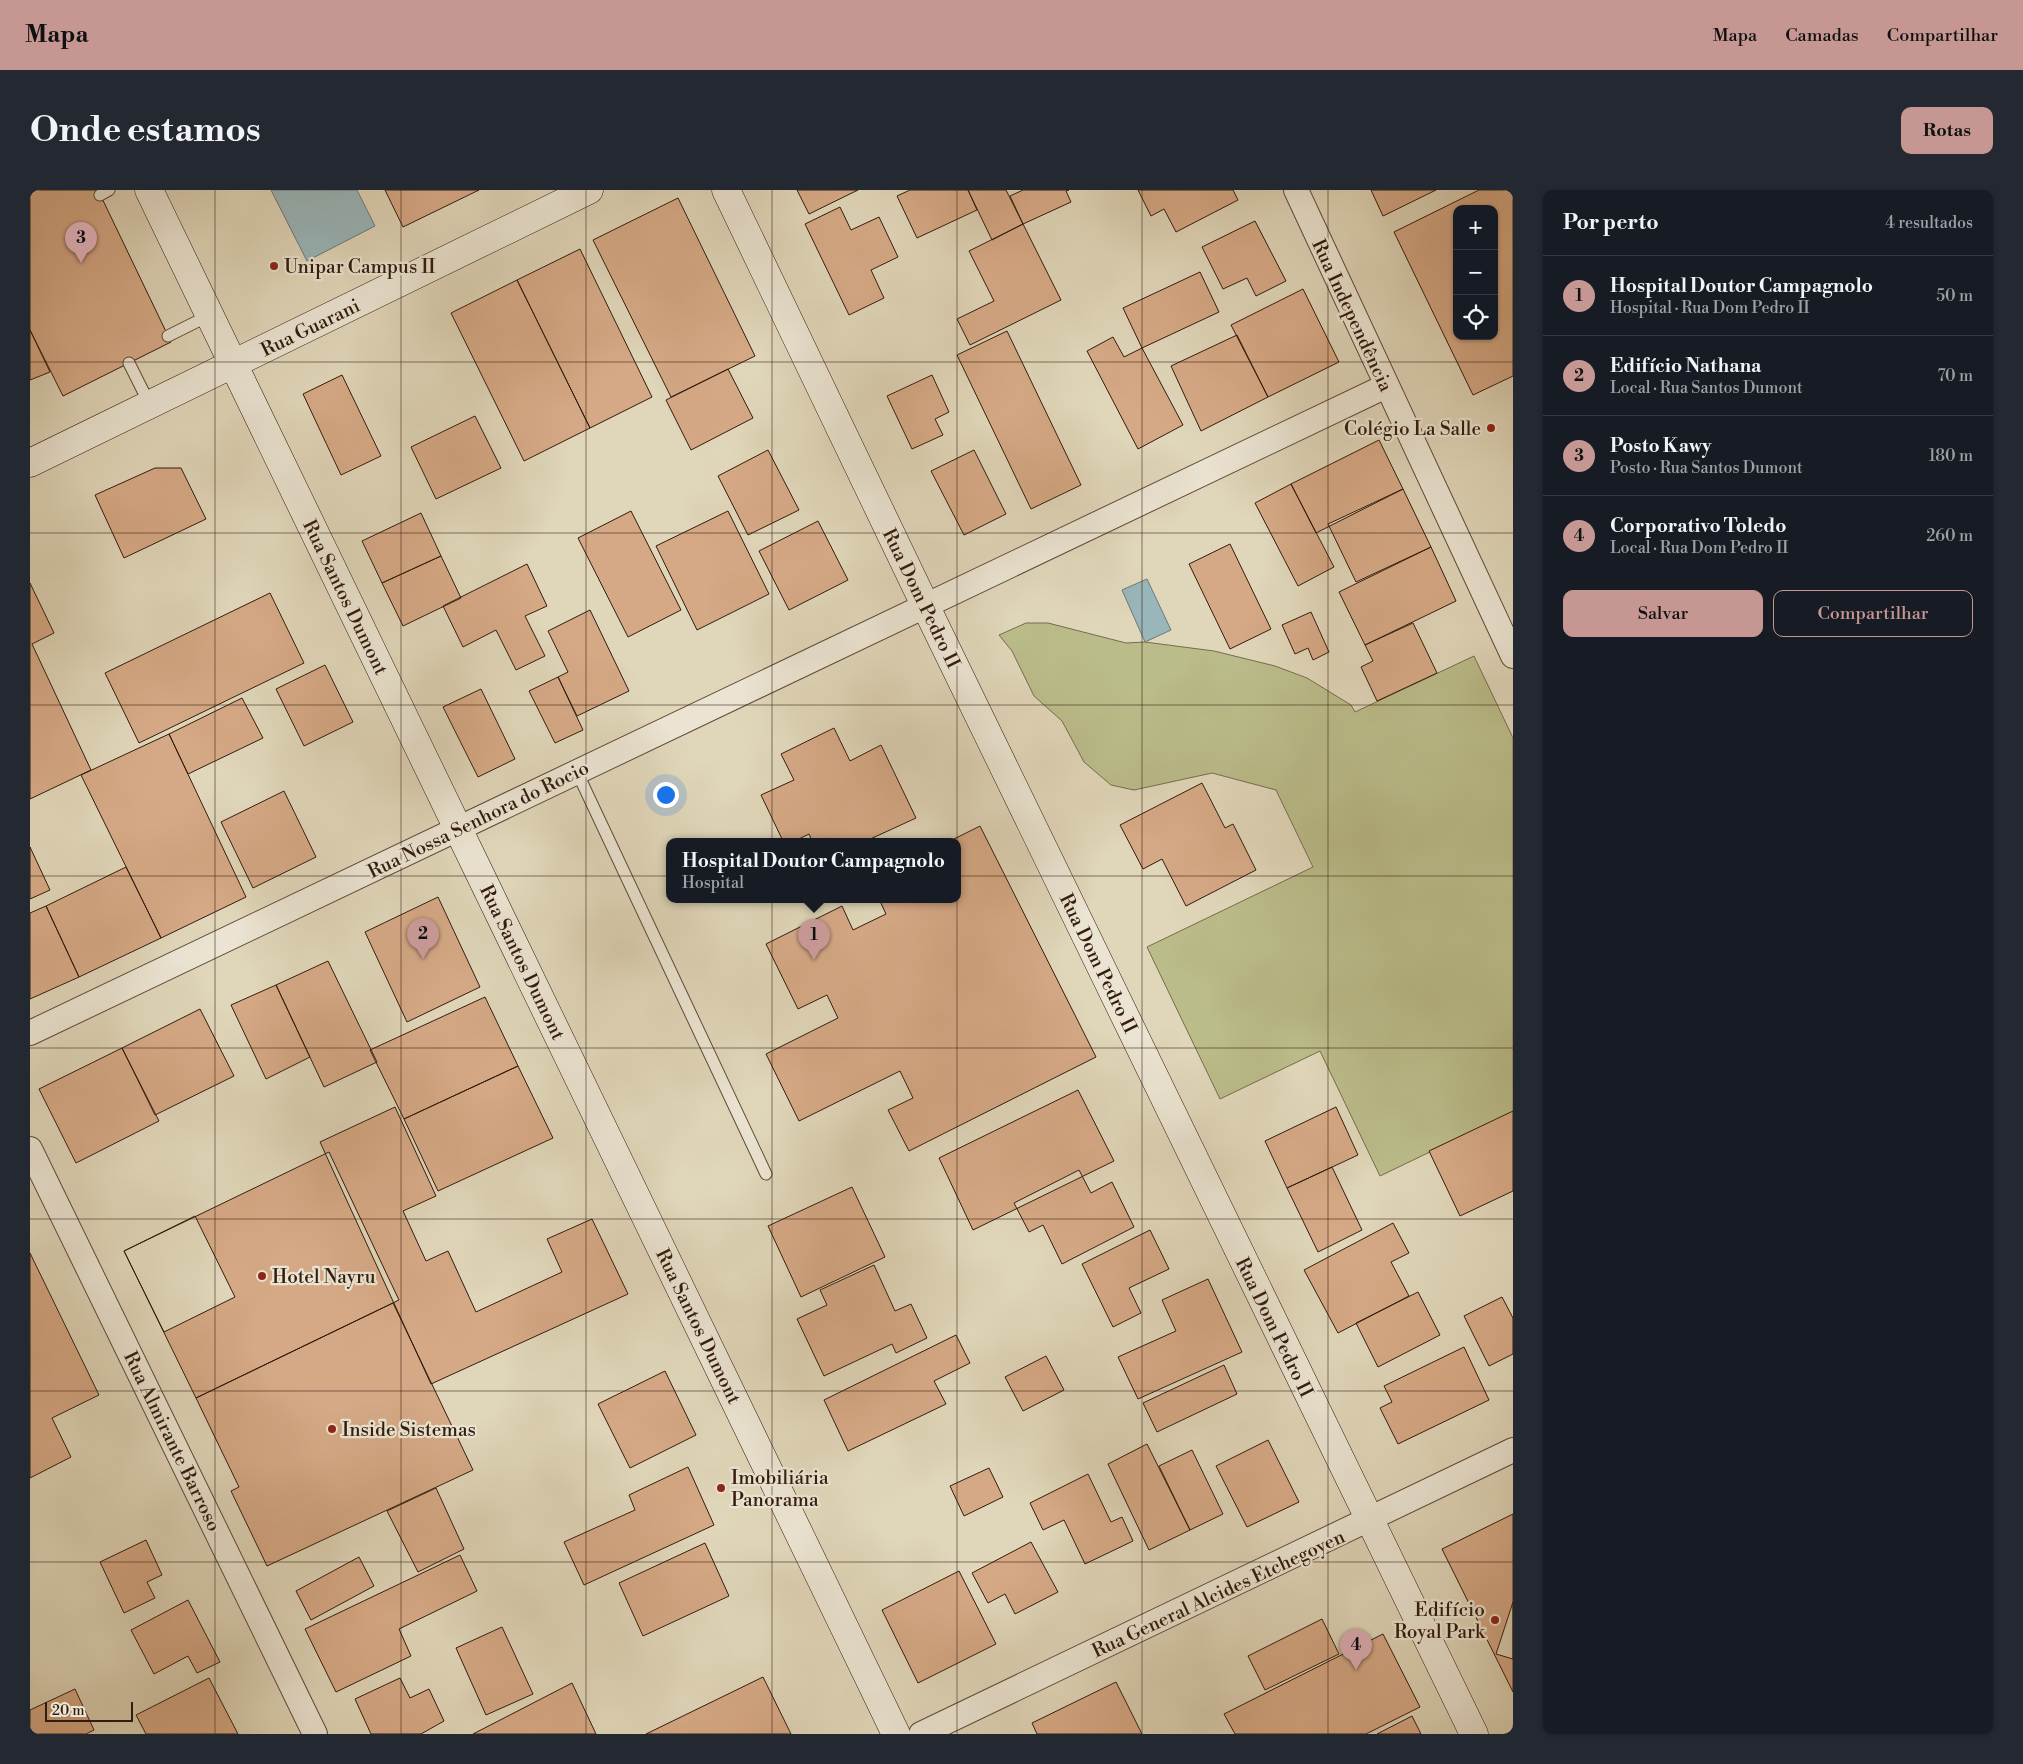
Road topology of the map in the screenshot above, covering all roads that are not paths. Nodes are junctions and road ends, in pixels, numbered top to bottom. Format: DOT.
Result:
graph roads {
  1 [pos="149,190"];
  2 [pos="590,190"];
  3 [pos="726,190"];
  4 [pos="1296,190"];
  5 [pos="210,315"];
  6 [pos="168,336"];
  7 [pos="129,363"];
  8 [pos="234,364"];
  9 [pos="1386,386"];
  10 [pos="150,404"];
  11 [pos="30,463"];
  12 [pos="925,605"];
  13 [pos="1513,656"];
  14 [pos="577,772"];
  15 [pos="458,828"];
  16 [pos="30,1033"];
  17 [pos="30,1148"];
  18 [pos="766,1174"];
  19 [pos="1513,1450"];
  20 [pos="1369,1521"];
  21 [pos="315,1734"];
  22 [pos="896,1734"];
  23 [pos="921,1734"];
  24 [pos="1474,1734"];
  1 -- 5 [label="street, Rua Santos Dumont"];
  2 -- 8 [label="street, Rua Guarani"];
  3 -- 12 [label="street, Rua Dom Pedro II"];
  4 -- 9 [label="street, Rua Independência"];
  5 -- 6 [label="lane"];
  5 -- 8 [label="street, Rua Santos Dumont"];
  7 -- 10 [label="lane"];
  8 -- 10 [label="street, Rua Guarani"];
  8 -- 15 [label="street, Rua Santos Dumont"];
  9 -- 12 [label="street, Rua Nossa Senhora do Rocio"];
  9 -- 13 [label="street, Rua Independência"];
  10 -- 11 [label="street, Rua Guarani"];
  12 -- 14 [label="street, Rua Nossa Senhora do Rocio"];
  12 -- 20 [label="street, Rua Dom Pedro II"];
  14 -- 15 [label="street, Rua Nossa Senhora do Rocio"];
  14 -- 18 [label="lane"];
  15 -- 16 [label="street, Rua Nossa Senhora do Rocio"];
  15 -- 22 [label="street, Rua Santos Dumont"];
  17 -- 21 [label="street, Rua Almirante Barroso"];
  19 -- 20 [label="street, Rua General Alcides Etchegoyen"];
  20 -- 23 [label="street, Rua General Alcides Etchegoyen"];
  20 -- 24 [label="street, Rua Dom Pedro II"];
}
